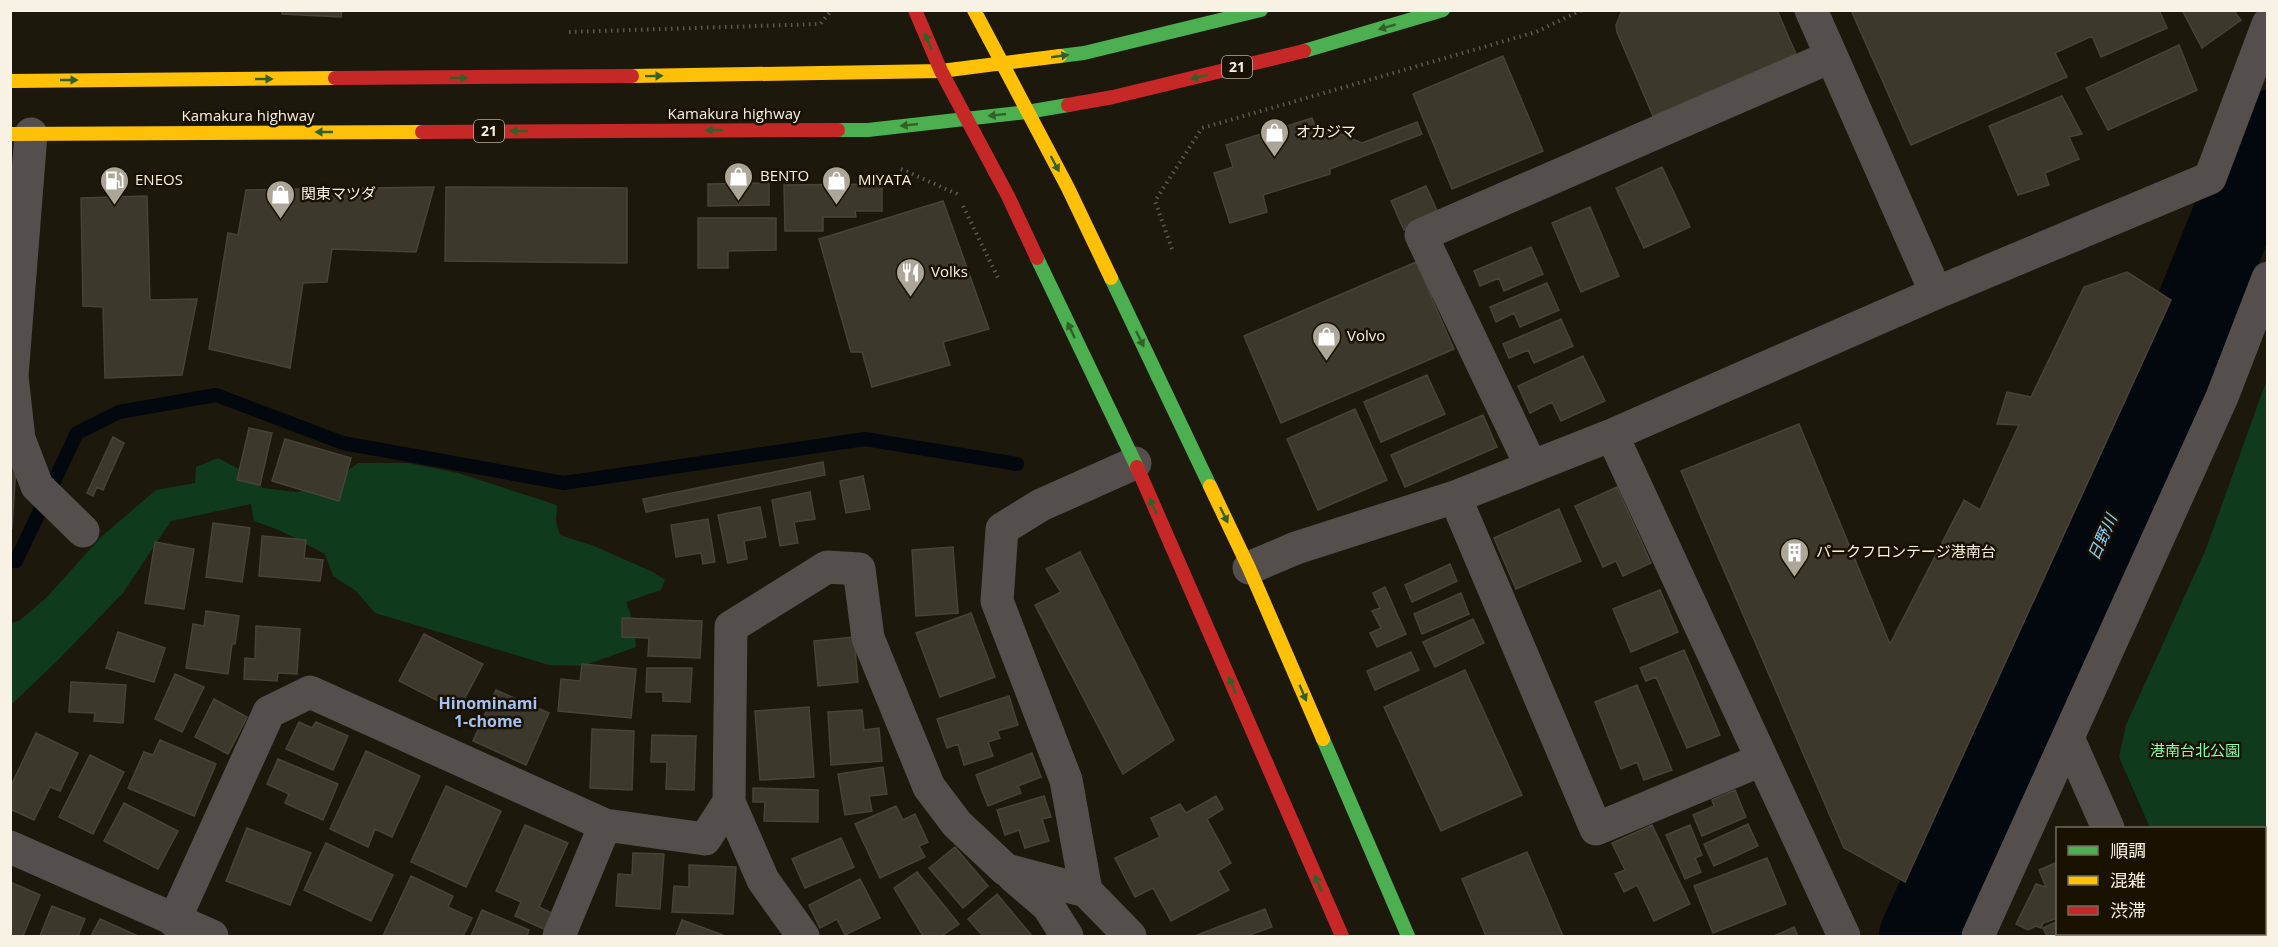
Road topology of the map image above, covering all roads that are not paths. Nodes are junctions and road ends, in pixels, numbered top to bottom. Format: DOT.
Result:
graph roads {
  1 [pos="915,10"];
  2 [pos="974,10"];
  3 [pos="1262,10"];
  4 [pos="1443,10"];
  5 [pos="1811,10"];
  6 [pos="2268,24"];
  7 [pos="1830,57"];
  8 [pos="1002,64"];
  9 [pos="941,71"];
  10 [pos="10,81"];
  11 [pos="1027,112"];
  12 [pos="967,119"];
  13 [pos="21,134"];
  14 [pos="2268,278"];
  15 [pos="1936,293"];
  16 [pos="1612,435"];
  17 [pos="1135,463"];
  18 [pos="1531,466"];
  19 [pos="1455,497"];
  20 [pos="76,525"];
  21 [pos="1249,568"];
  22 [pos="2069,740"];
  23 [pos="1761,760"];
  24 [pos="729,802"];
  25 [pos="605,825"];
  26 [pos="2108,827"];
  27 [pos="10,846"];
  28 [pos="1006,870"];
  29 [pos="1086,891"];
  30 [pos="174,921"];
  31 [pos="212,936"];
  32 [pos="559,936"];
  33 [pos="803,936"];
  34 [pos="1067,936"];
  35 [pos="1130,936"];
  36 [pos="1342,936"];
  37 [pos="1408,936"];
  38 [pos="1844,936"];
  39 [pos="1978,936"];
  9 -- 1 [label="main road, one-way"];
  2 -- 8 [label="main road"];
  8 -- 3 [label="main road, one-way"];
  4 -- 11 [label="main road, Kamakura highway / 21, one-way"];
  5 -- 7 [label="street"];
  6 -- 15 [label="street"];
  7 -- 15 [label="street"];
  7 -- 18 [label="street"];
  8 -- 9 [label="main road"];
  8 -- 11 [label="main road"];
  10 -- 9 [label="main road, one-way"];
  9 -- 12 [label="main road"];
  11 -- 12 [label="main road, Kamakura highway / 21, one-way"];
  11 -- 21 [label="main road, one-way"];
  12 -- 13 [label="main road, Kamakura highway / 21, one-way"];
  17 -- 12 [label="main road, one-way"];
  13 -- 20 [label="street"];
  14 -- 22 [label="street"];
  15 -- 16 [label="street"];
  16 -- 18 [label="street"];
  16 -- 23 [label="street"];
  17 -- 29 [label="street"];
  36 -- 17 [label="main road, one-way"];
  18 -- 19 [label="street"];
  19 -- 21 [label="street"];
  19 -- 23 [label="street"];
  21 -- 37 [label="main road, one-way"];
  22 -- 26 [label="street"];
  22 -- 39 [label="street"];
  23 -- 38 [label="street"];
  24 -- 25 [label="street"];
  24 -- 28 [label="street"];
  24 -- 33 [label="street"];
  25 -- 30 [label="street"];
  25 -- 32 [label="street"];
  27 -- 30 [label="street"];
  28 -- 29 [label="street"];
  28 -- 34 [label="street"];
  29 -- 35 [label="street"];
  30 -- 31 [label="street"];
}
